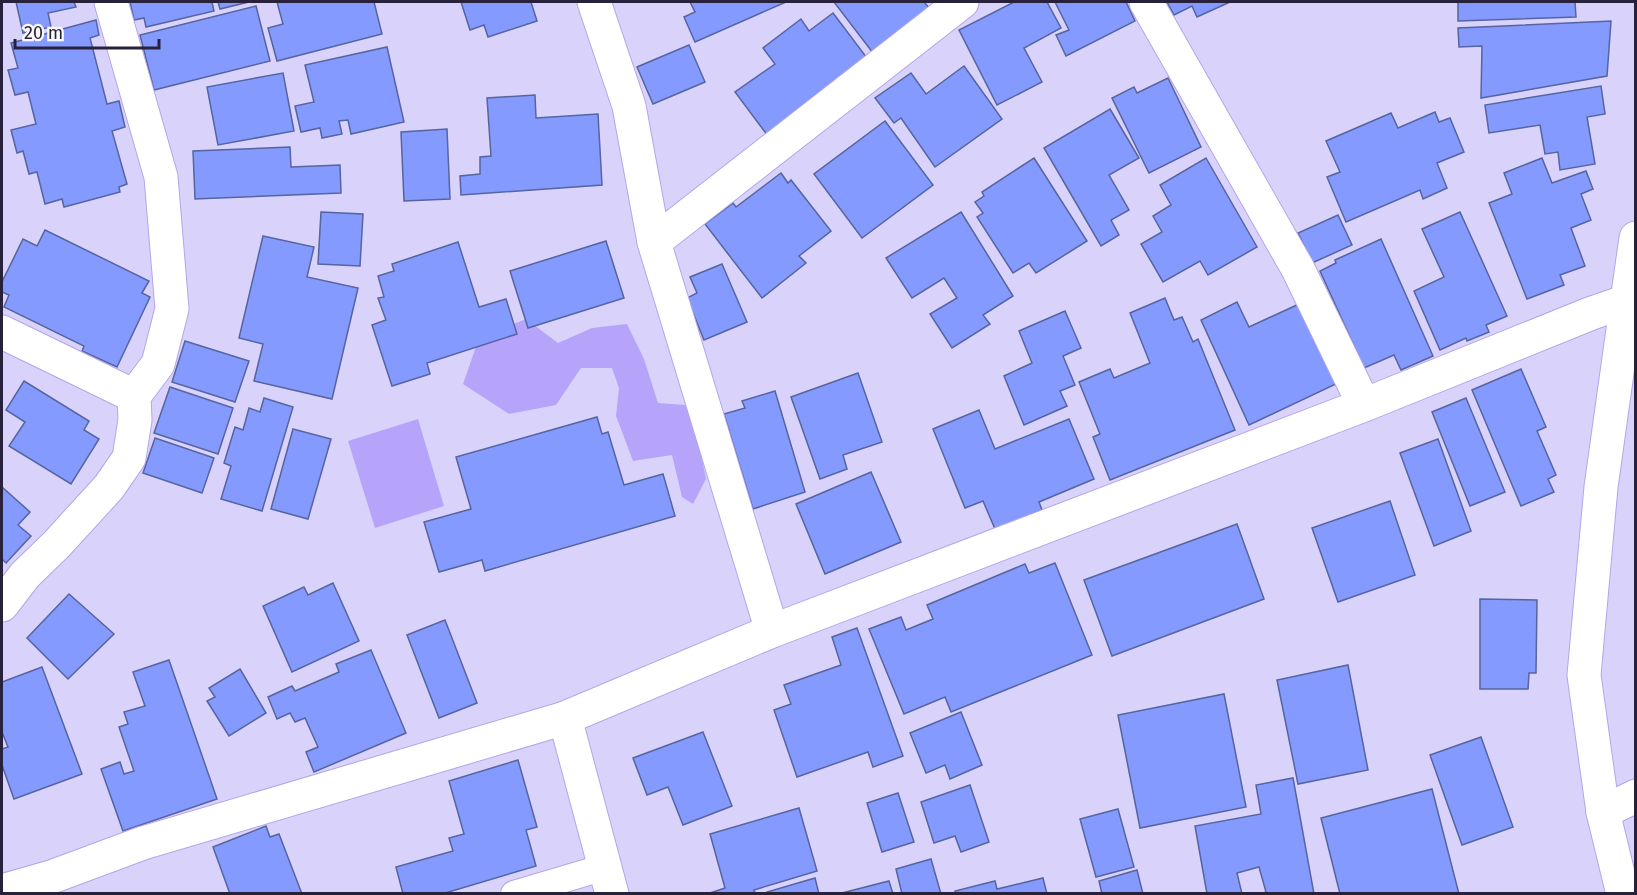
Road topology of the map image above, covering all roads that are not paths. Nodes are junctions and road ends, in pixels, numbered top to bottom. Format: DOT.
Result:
graph roads {
  1 [pos="111,2"];
  2 [pos="594,2"];
  3 [pos="963,2"];
  4 [pos="1146,2"];
  5 [pos="1635,238"];
  6 [pos="654,242"];
  7 [pos="1631,299"];
  8 [pos="2,332"];
  9 [pos="134,396"];
  10 [pos="1365,405"];
  11 [pos="2,605"];
  12 [pos="772,631"];
  13 [pos="565,718"];
  14 [pos="1635,796"];
  15 [pos="1603,812"];
  16 [pos="608,880"];
  17 [pos="2,891"];
  18 [pos="514,894"];
  19 [pos="1623,894"];
  1 -- 9 [label="street"];
  2 -- 6 [label="street"];
  3 -- 6 [label="street"];
  4 -- 10 [label="street"];
  5 -- 7 [label="street"];
  6 -- 12 [label="street"];
  7 -- 10 [label="street"];
  7 -- 15 [label="street"];
  8 -- 9 [label="street"];
  9 -- 11 [label="street"];
  10 -- 12 [label="street"];
  12 -- 13 [label="street"];
  13 -- 16 [label="street"];
  13 -- 17 [label="street"];
  14 -- 15 [label="street"];
  15 -- 19 [label="street"];
  16 -- 18 [label="lane"];
}
